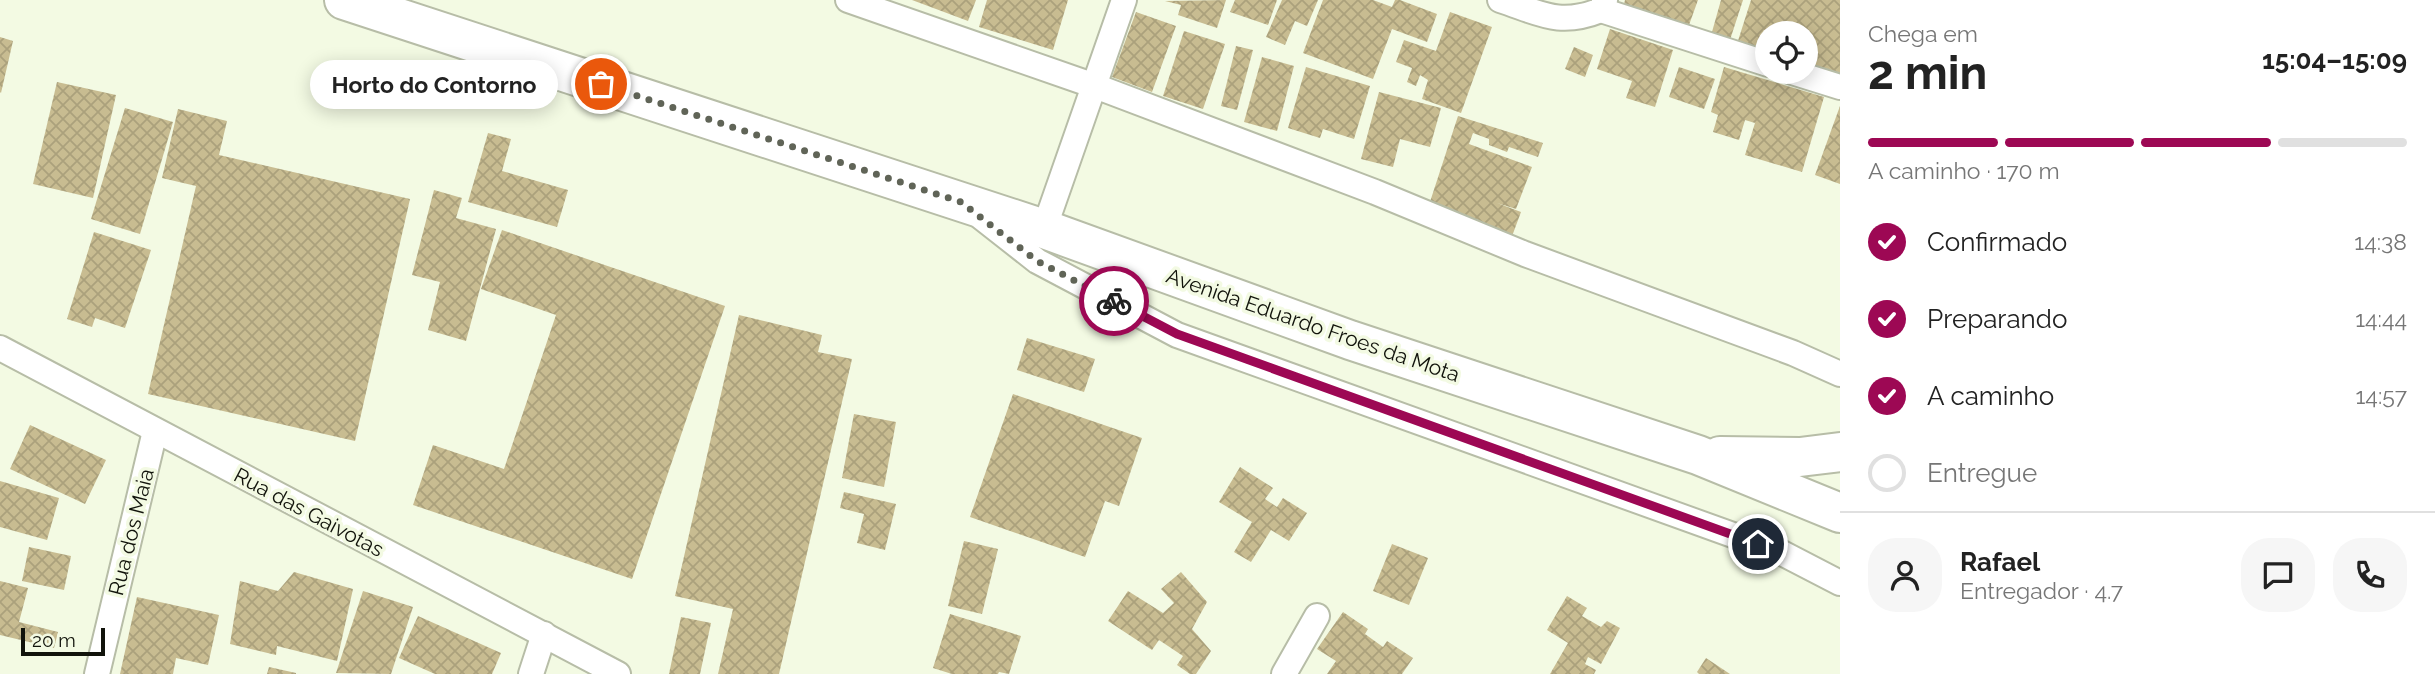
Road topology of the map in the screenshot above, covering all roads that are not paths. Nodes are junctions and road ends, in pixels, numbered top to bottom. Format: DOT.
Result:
graph roads {
  1 [pos="344,0"];
  2 [pos="848,0"];
  3 [pos="1124,0"];
  4 [pos="1500,0"];
  5 [pos="1603,5"];
  6 [pos="899,8"];
  7 [pos="1755,59"];
  8 [pos="1818,80"];
  9 [pos="1095,86"];
  10 [pos="1840,87"];
  11 [pos="961,202"];
  12 [pos="1044,229"];
  13 [pos="0,348"];
  14 [pos="1840,374"];
  15 [pos="155,431"];
  16 [pos="1840,452"];
  17 [pos="1698,455"];
  18 [pos="1840,513"];
  19 [pos="1840,583"];
  20 [pos="1317,616"];
  21 [pos="544,634"];
  22 [pos="97,674"];
  23 [pos="531,674"];
  24 [pos="618,674"];
  25 [pos="1284,674"];
  1 -- 11 [label="highway, Avenida Eduardo Froes da Mota"];
  2 -- 6 [label="street"];
  3 -- 9 [label="street"];
  4 -- 5 [label="street"];
  5 -- 7 [label="street"];
  6 -- 9 [label="street"];
  8 -- 10 [label="street"];
  9 -- 12 [label="street"];
  9 -- 14 [label="street"];
  11 -- 12 [label="highway, Avenida Eduardo Froes da Mota"];
  11 -- 19 [label="street"];
  12 -- 17 [label="highway, Avenida Eduardo Froes da Mota"];
  13 -- 15 [label="street, Rua das Gaivotas"];
  15 -- 21 [label="street, Rua das Gaivotas"];
  15 -- 22 [label="street, Rua dos Maia"];
  16 -- 17 [label="highway"];
  17 -- 18 [label="highway, Avenida Eduardo Froes da Mota"];
  20 -- 25 [label="street"];
  21 -- 23 [label="street"];
  21 -- 24 [label="street, Rua das Gaivotas"];
}
